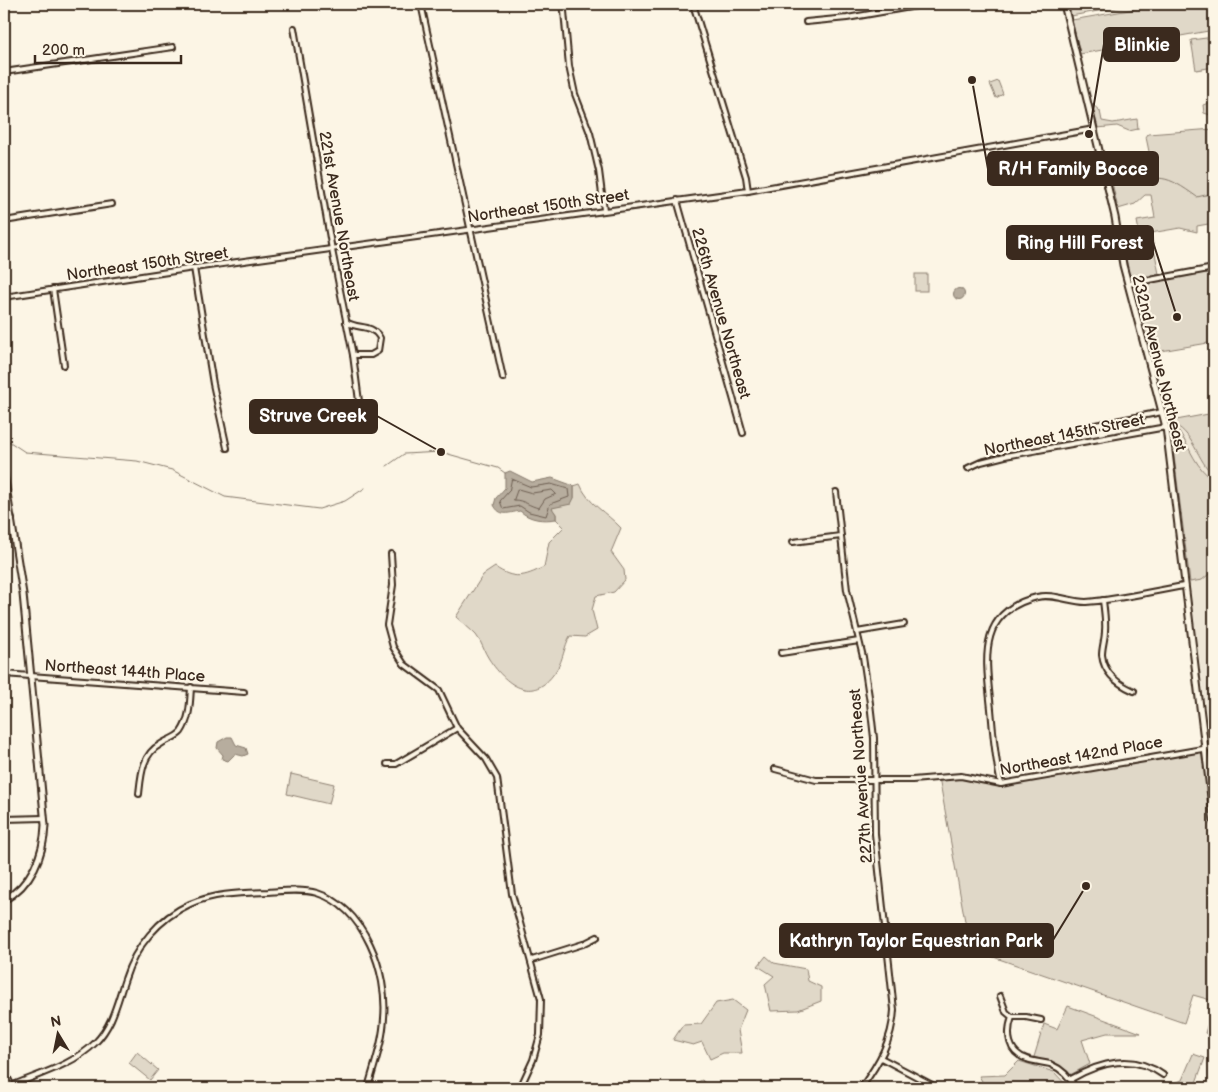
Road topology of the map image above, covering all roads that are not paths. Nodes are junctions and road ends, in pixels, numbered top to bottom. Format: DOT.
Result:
graph roads {
  1 [pos="421,4"];
  2 [pos="561,4"];
  3 [pos="693,4"];
  4 [pos="928,4"];
  5 [pos="1064,4"];
  6 [pos="806,22"];
  7 [pos="294,28"];
  8 [pos="173,47"];
  9 [pos="4,72"];
  10 [pos="1094,129"];
  11 [pos="748,191"];
  12 [pos="678,200"];
  13 [pos="112,204"];
  14 [pos="604,210"];
  15 [pos="4,221"];
  16 [pos="472,229"];
  17 [pos="332,250"];
  18 [pos="194,268"];
  19 [pos="1214,268"];
  20 [pos="1128,284"];
  21 [pos="53,289"];
  22 [pos="4,297"];
  23 [pos="346,322"];
  24 [pos="353,354"];
  25 [pos="64,365"];
  26 [pos="504,378"];
  27 [pos="360,408"];
  28 [pos="1162,412"];
  29 [pos="1090,426"];
  30 [pos="1166,427"];
  31 [pos="742,433"];
  32 [pos="226,448"];
  33 [pos="968,468"];
  34 [pos="4,474"];
  35 [pos="836,492"];
  36 [pos="12,519"];
  37 [pos="4,521"];
  38 [pos="841,536"];
  39 [pos="793,542"];
  40 [pos="391,554"];
  41 [pos="1184,586"];
  42 [pos="1103,600"];
  43 [pos="904,624"];
  44 [pos="857,632"];
  45 [pos="859,641"];
  46 [pos="781,653"];
  47 [pos="4,674"];
  48 [pos="31,676"];
  49 [pos="191,687"];
  50 [pos="1134,691"];
  51 [pos="244,692"];
  52 [pos="457,728"];
  53 [pos="1204,747"];
  54 [pos="1214,747"];
  55 [pos="387,764"];
  56 [pos="775,769"];
  57 [pos="875,780"];
  58 [pos="1001,784"];
  59 [pos="139,794"];
  60 [pos="44,818"];
  61 [pos="4,819"];
  62 [pos="1214,822"];
  63 [pos="4,900"];
  64 [pos="597,937"];
  65 [pos="532,960"];
  66 [pos="1000,996"];
  67 [pos="1012,1017"];
  68 [pos="1041,1020"];
  69 [pos="881,1058"];
  70 [pos="4,1071"];
  71 [pos="1163,1075"];
  72 [pos="1071,1079"];
  73 [pos="12,1087"];
  74 [pos="368,1088"];
  75 [pos="520,1088"];
  76 [pos="861,1088"];
  77 [pos="938,1088"];
  78 [pos="1075,1088"];
  1 -- 16 [label="street"];
  2 -- 14 [label="street"];
  3 -- 11 [label="street"];
  4 -- 6 [label="street"];
  5 -- 10 [label="street, 232nd Avenue Northeast"];
  7 -- 17 [label="street, 221st Avenue Northeast"];
  8 -- 9 [label="street"];
  10 -- 11 [label="street, Northeast 150th Street"];
  10 -- 20 [label="street, 232nd Avenue Northeast"];
  11 -- 12 [label="street, Northeast 150th Street"];
  12 -- 14 [label="street, Northeast 150th Street"];
  12 -- 31 [label="street, 226th Avenue Northeast"];
  13 -- 15 [label="street"];
  14 -- 16 [label="street, Northeast 150th Street"];
  16 -- 17 [label="street, Northeast 150th Street"];
  16 -- 26 [label="street"];
  17 -- 18 [label="street, Northeast 150th Street"];
  17 -- 23 [label="street, 221st Avenue Northeast"];
  18 -- 21 [label="street, Northeast 150th Street"];
  18 -- 32 [label="street"];
  19 -- 20 [label="street"];
  20 -- 28 [label="street, 232nd Avenue Northeast"];
  21 -- 22 [label="street, Northeast 150th Street"];
  21 -- 25 [label="street"];
  23 -- 24 [label="street, 221st Avenue Northeast"];
  23 -- 24 [label="street"];
  24 -- 27 [label="street, 221st Avenue Northeast"];
  28 -- 29 [label="street"];
  28 -- 30 [label="street, 232nd Avenue Northeast"];
  30 -- 33 [label="street, Northeast 145th Street"];
  30 -- 41 [label="street, 232nd Avenue Northeast"];
  34 -- 36 [label="street"];
  35 -- 38 [label="street, 227th Avenue Northeast"];
  36 -- 37 [label="street"];
  36 -- 48 [label="street"];
  38 -- 39 [label="street"];
  38 -- 44 [label="street, 227th Avenue Northeast"];
  40 -- 52 [label="street"];
  41 -- 42 [label="street"];
  41 -- 53 [label="street, 232nd Avenue Northeast"];
  42 -- 50 [label="street"];
  42 -- 58 [label="street"];
  43 -- 44 [label="street"];
  44 -- 45 [label="street, 227th Avenue Northeast"];
  45 -- 46 [label="street"];
  45 -- 57 [label="street, 227th Avenue Northeast"];
  47 -- 48 [label="street, Northeast 144th Place"];
  48 -- 49 [label="street, Northeast 144th Place"];
  48 -- 60 [label="street"];
  49 -- 51 [label="street, Northeast 144th Place"];
  49 -- 59 [label="street"];
  52 -- 55 [label="street"];
  52 -- 65 [label="street"];
  53 -- 54 [label="street, Northeast 142nd Place"];
  53 -- 58 [label="street, Northeast 142nd Place"];
  53 -- 62 [label="street, 232nd Avenue Northeast"];
  56 -- 57 [label="street, Northeast 142nd Place"];
  57 -- 58 [label="street, Northeast 142nd Place"];
  57 -- 69 [label="street, 227th Avenue Northeast"];
  60 -- 61 [label="street"];
  60 -- 63 [label="street"];
  64 -- 65 [label="street"];
  65 -- 75 [label="street"];
  66 -- 67 [label="street"];
  67 -- 68 [label="street"];
  67 -- 72 [label="street"];
  69 -- 76 [label="street, 227th Avenue Northeast"];
  69 -- 77 [label="street"];
  70 -- 73 [label="street"];
  71 -- 72 [label="street"];
  72 -- 78 [label="street"];
  73 -- 74 [label="street"];
}
